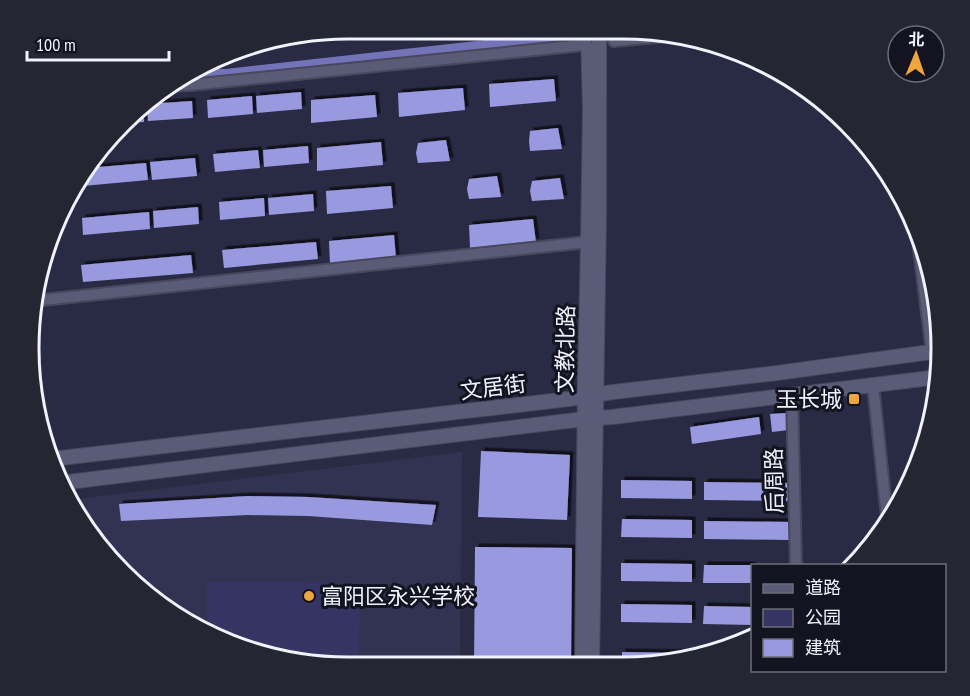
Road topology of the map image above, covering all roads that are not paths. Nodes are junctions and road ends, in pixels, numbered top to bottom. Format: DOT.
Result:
graph roads {
  1 [pos="631,39"];
  2 [pos="592,40"];
  3 [pos="614,41"];
  4 [pos="185,85"];
  5 [pos="588,242"];
  6 [pos="43,300"];
  7 [pos="931,353"];
  8 [pos="929,378"];
  9 [pos="873,386"];
  10 [pos="792,395"];
  11 [pos="590,396"];
  12 [pos="590,419"];
  13 [pos="60,458"];
  14 [pos="70,482"];
  15 [pos="886,508"];
  16 [pos="796,564"];
  17 [pos="582,657"];
  18 [pos="592,657"];
  1 -- 3 [label="street"];
  2 -- 4 [label="street"];
  2 -- 5 [label="main road, 文教北路"];
  2 -- 11 [label="main road, 文教北路"];
  5 -- 6 [label="street"];
  5 -- 11 [label="main road, 文教北路"];
  7 -- 11 [label="main road, 文居街"];
  8 -- 9 [label="main road, 文居街"];
  9 -- 10 [label="main road, 文居街"];
  9 -- 15 [label="street"];
  10 -- 12 [label="main road, 文居街"];
  10 -- 16 [label="street, 后周路"];
  11 -- 12 [label="main road, 文教北路"];
  11 -- 13 [label="main road, 文居街"];
  12 -- 14 [label="main road, 文居街"];
  12 -- 17 [label="main road, 文教北路"];
  12 -- 18 [label="main road, 文教北路"];
}
